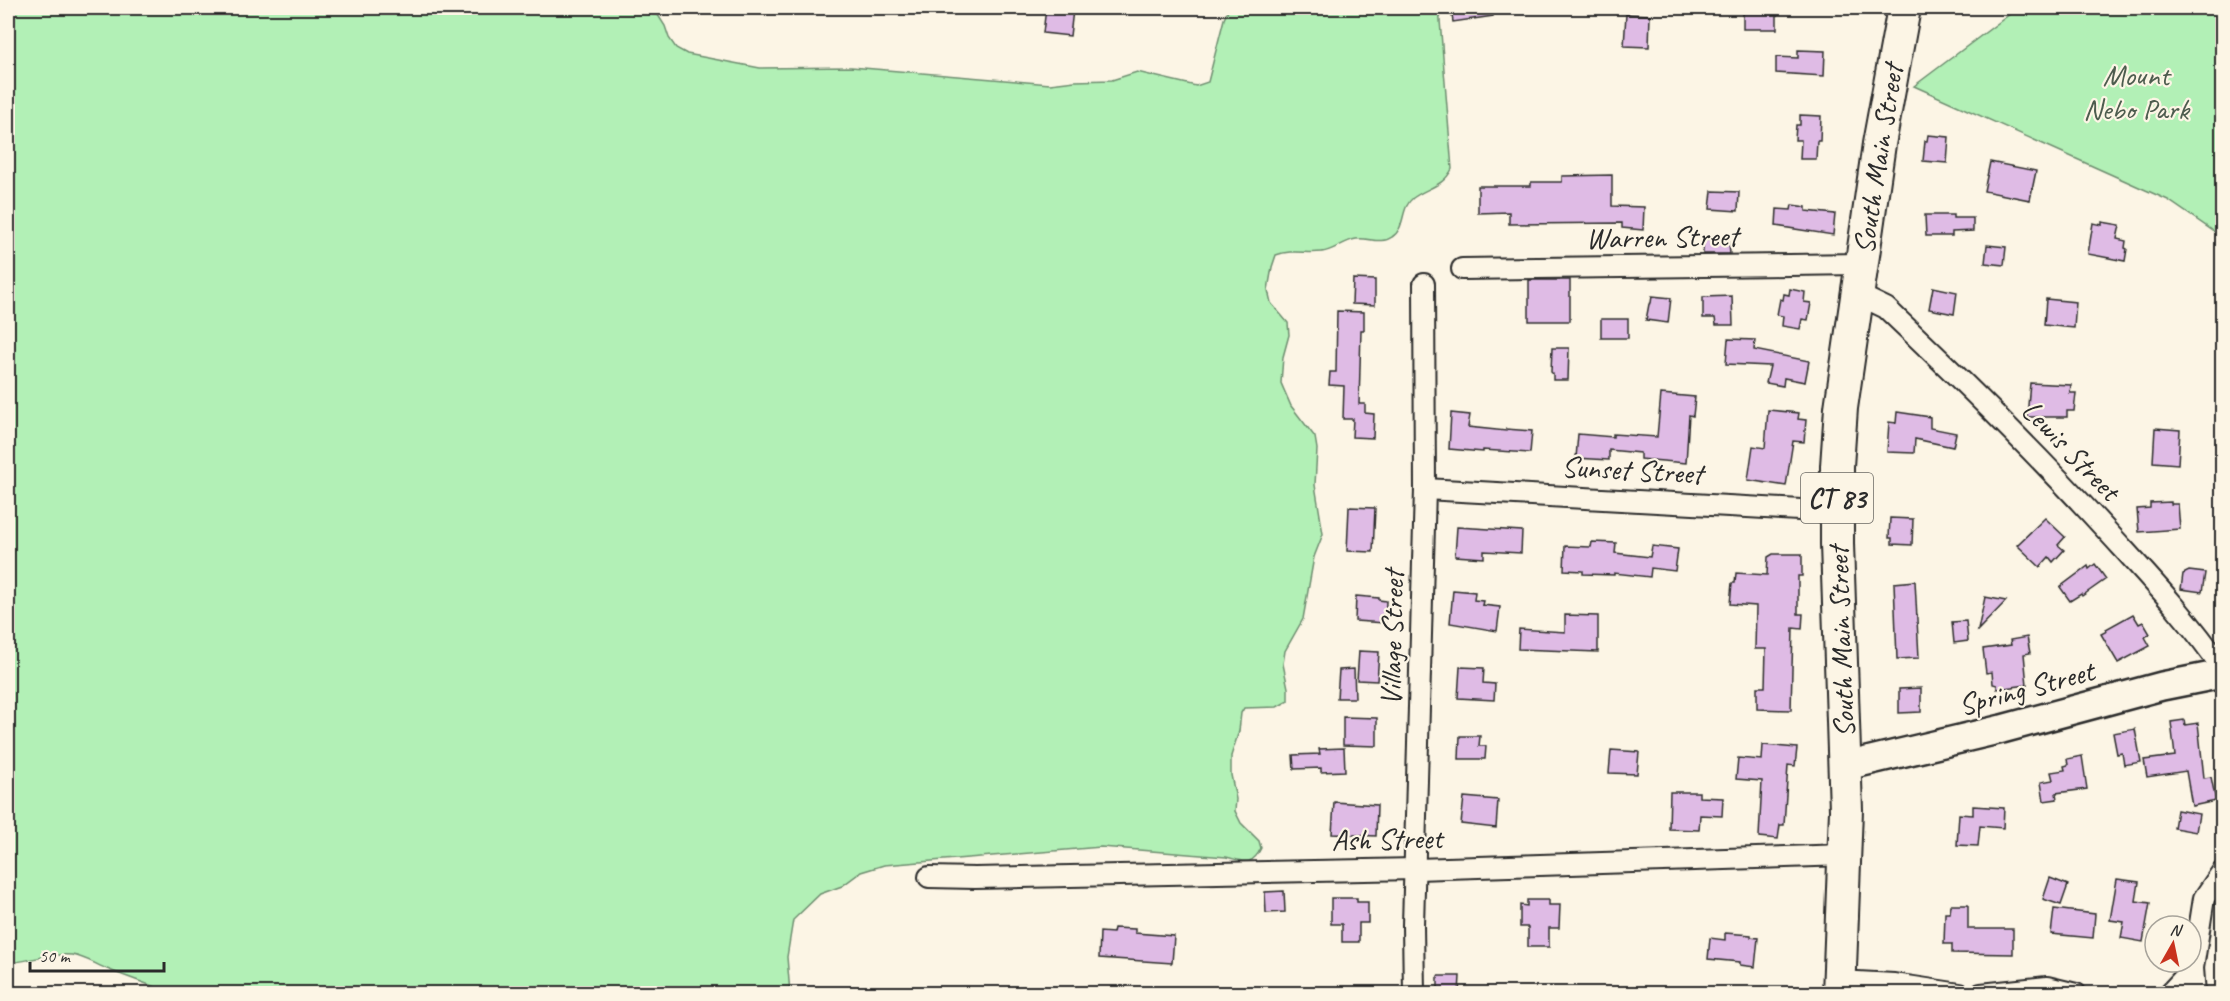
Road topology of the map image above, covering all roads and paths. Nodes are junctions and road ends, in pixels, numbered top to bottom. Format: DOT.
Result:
graph roads {
  1 [pos="1904,8"];
  2 [pos="1462,269"];
  3 [pos="1859,279"];
  4 [pos="1424,284"];
  5 [pos="1425,489"];
  6 [pos="1836,512"];
  7 [pos="2223,668"];
  8 [pos="2223,674"];
  9 [pos="1846,766"];
  10 [pos="1845,855"];
  11 [pos="1416,869"];
  12 [pos="2223,872"];
  13 [pos="929,877"];
  14 [pos="2201,914"];
  15 [pos="2187,974"];
  16 [pos="2193,974"];
  17 [pos="1839,987"];
  18 [pos="1414,993"];
  19 [pos="1960,993"];
  20 [pos="1981,993"];
  21 [pos="2076,993"];
  22 [pos="2169,993"];
  23 [pos="2195,993"];
  1 -- 3 [label="main road, South Main Street / CT 83"];
  2 -- 3 [label="street, Warren Street"];
  3 -- 6 [label="main road, South Main Street / CT 83"];
  3 -- 7 [label="street, Lewis Street"];
  4 -- 5 [label="street, Village Street"];
  5 -- 6 [label="street, Sunset Street"];
  5 -- 11 [label="street, Village Street"];
  6 -- 9 [label="main road, South Main Street / CT 83"];
  8 -- 9 [label="street, Spring Street"];
  9 -- 10 [label="main road, South Main Street / CT 83"];
  10 -- 11 [label="street, Ash Street"];
  10 -- 17 [label="main road, South Main Street / CT 83"];
  11 -- 13 [label="street, Ash Street"];
  11 -- 18 [label="street, Village Street"];
  12 -- 14 [label="street"];
  15 -- 22 [label="street"];
  16 -- 23 [label="street"];
  17 -- 19 [label="street"];
  20 -- 21 [label="street"];
}
